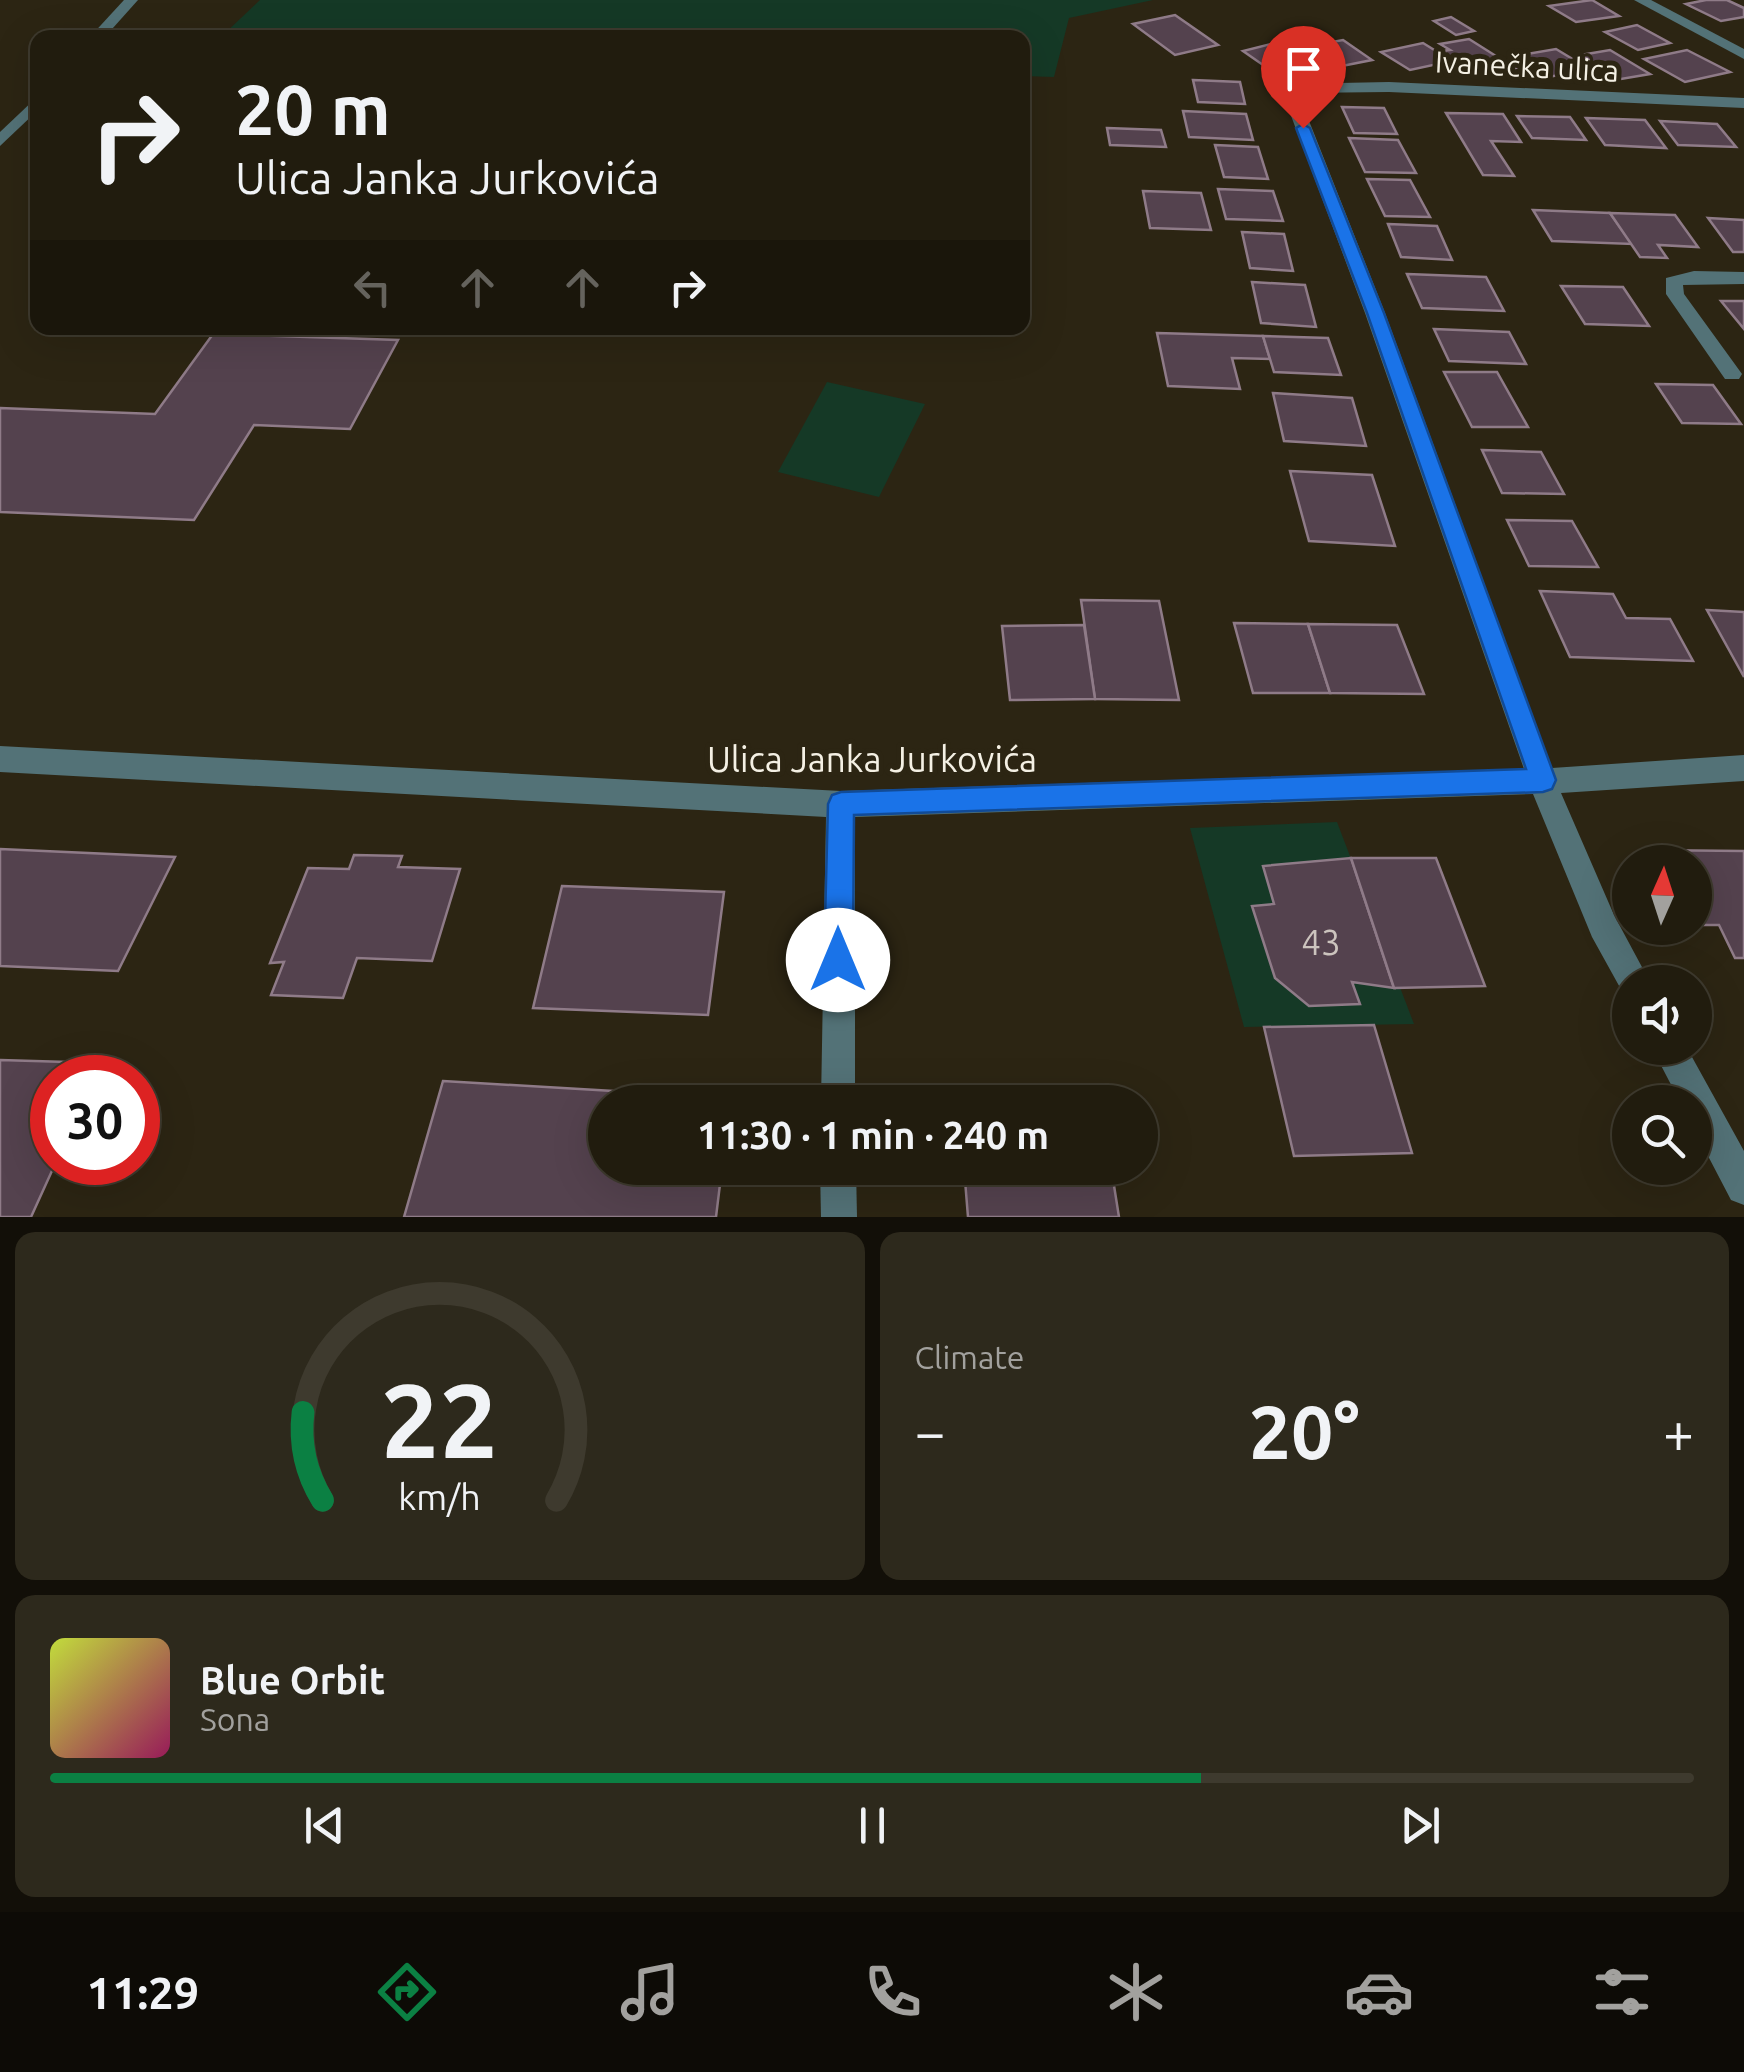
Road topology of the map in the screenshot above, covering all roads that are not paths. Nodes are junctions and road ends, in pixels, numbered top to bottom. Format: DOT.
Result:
graph roads {
  1 [pos="131,0"];
  2 [pos="1642,0"];
  3 [pos="103,30"];
  4 [pos="1744,55"];
  5 [pos="1744,103"];
  6 [pos="30,108"];
  7 [pos="0,140"];
  8 [pos="1744,278"];
  9 [pos="1732,374"];
  10 [pos="0,759"];
  11 [pos="1744,768"];
  12 [pos="1543,780"];
  13 [pos="841,804"];
  14 [pos="1625,965"];
  15 [pos="1678,1065"];
  16 [pos="838,1085"];
  17 [pos="838,1185"];
  18 [pos="1744,1187"];
  19 [pos="839,1217"];
  1 -- 3 [label="street"];
  2 -- 4 [label="street"];
  5 -- 12 [label="street, Ivanečka ulica"];
  6 -- 7 [label="street"];
  8 -- 9 [label="street"];
  10 -- 13 [label="street, Ulica Janka Jurkovića"];
  11 -- 12 [label="street, Ulica Janka Jurkovića"];
  12 -- 13 [label="street, Ulica Janka Jurkovića"];
  12 -- 14 [label="street"];
  13 -- 16 [label="street"];
  15 -- 18 [label="street"];
  17 -- 19 [label="street"];
}
